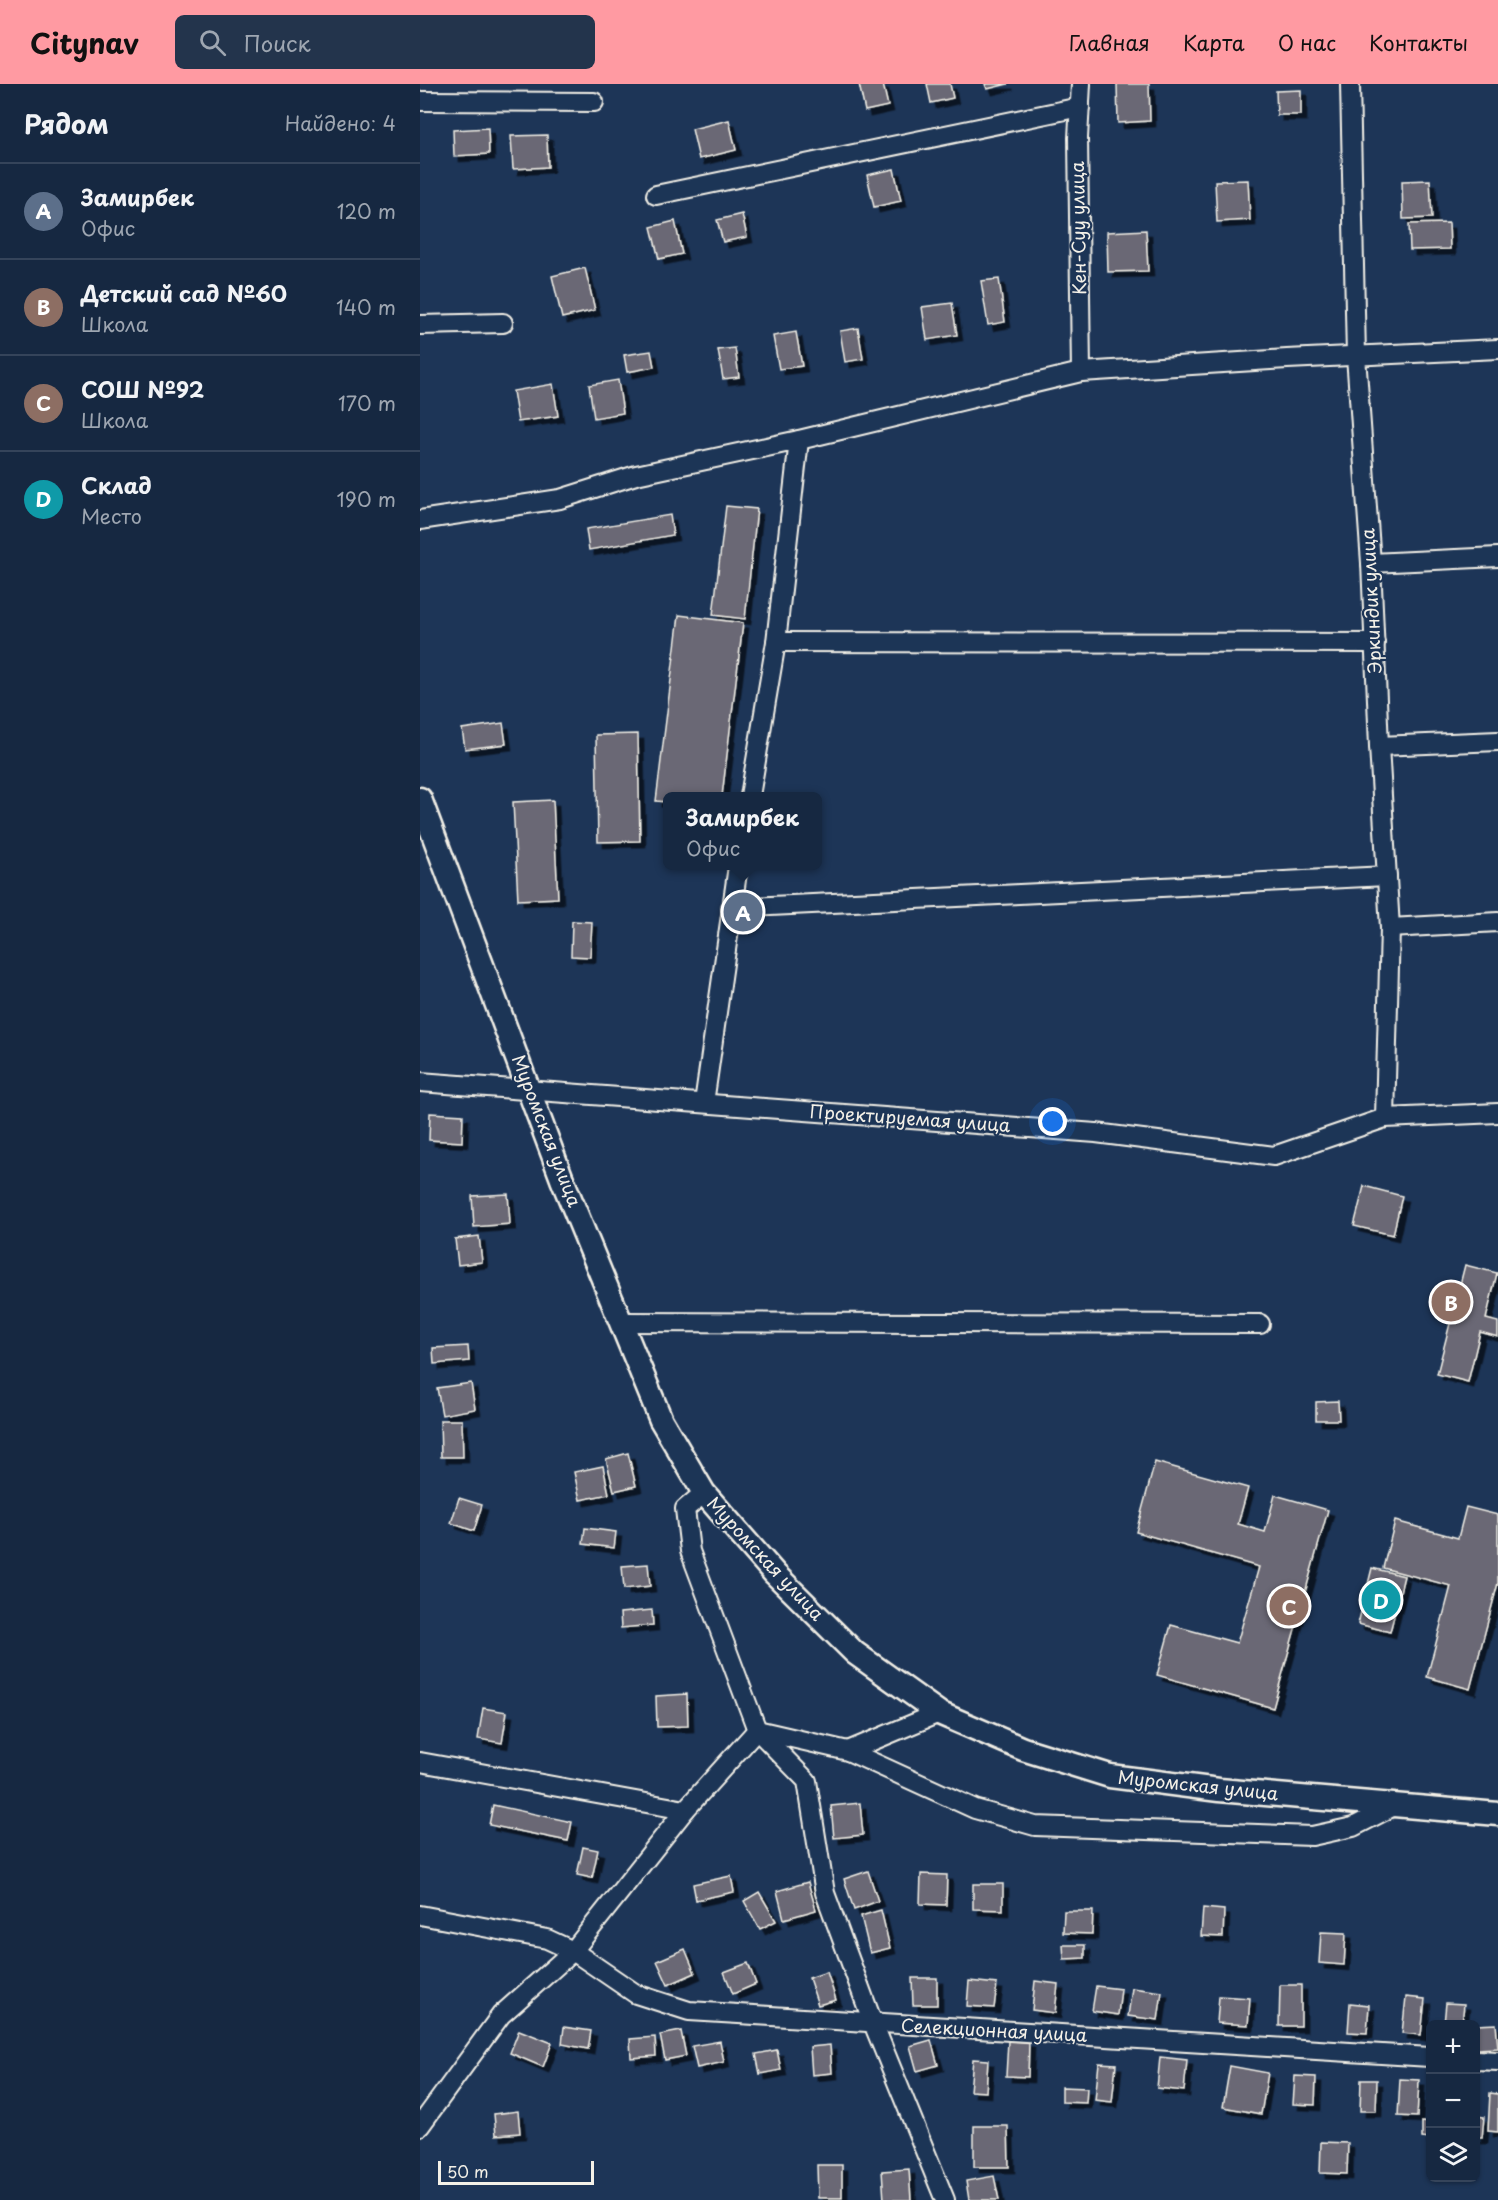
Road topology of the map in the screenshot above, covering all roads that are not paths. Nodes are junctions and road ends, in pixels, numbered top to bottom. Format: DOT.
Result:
graph roads {
  1 [pos="1081,84"];
  2 [pos="1350,84"];
  3 [pos="420,101"];
  4 [pos="594,102"];
  5 [pos="1080,107"];
  6 [pos="656,195"];
  7 [pos="503,322"];
  8 [pos="420,326"];
  9 [pos="1498,349"];
  10 [pos="1356,356"];
  11 [pos="1081,372"];
  12 [pos="799,440"];
  13 [pos="420,520"];
  14 [pos="1498,557"];
  15 [pos="1371,563"];
  16 [pos="776,642"];
  17 [pos="1375,643"];
  18 [pos="1498,741"];
  19 [pos="1379,746"];
  20 [pos="751,792"];
  21 [pos="420,799"];
  22 [pos="737,870"];
  23 [pos="1387,876"];
  24 [pos="731,908"];
  25 [pos="1498,922"];
  26 [pos="1390,928"];
  27 [pos="420,1082"];
  28 [pos="531,1091"];
  29 [pos="704,1103"];
  30 [pos="1498,1113"];
  31 [pos="1385,1118"];
  32 [pos="621,1322"];
  33 [pos="1260,1324"];
  34 [pos="704,1493"];
  35 [pos="939,1713"];
  36 [pos="757,1730"];
  37 [pos="848,1751"];
  38 [pos="420,1762"];
  39 [pos="1396,1805"];
  40 [pos="685,1810"];
  41 [pos="1498,1814"];
  42 [pos="420,1915"];
  43 [pos="573,1951"];
  44 [pos="873,2024"];
  45 [pos="1426,2057"];
  46 [pos="1480,2060"];
  47 [pos="1498,2061"];
  48 [pos="420,2126"];
  49 [pos="945,2200"];
  1 -- 5 [label="street, Кен-Суу улица"];
  2 -- 10 [label="street, Эркиндик улица"];
  3 -- 4 [label="street"];
  5 -- 6 [label="street"];
  5 -- 11 [label="street, Кен-Суу улица"];
  7 -- 8 [label="street"];
  9 -- 10 [label="street"];
  10 -- 11 [label="street"];
  10 -- 15 [label="street, Эркиндик улица"];
  11 -- 12 [label="street"];
  12 -- 13 [label="street"];
  12 -- 16 [label="street"];
  14 -- 15 [label="street"];
  15 -- 17 [label="street, Эркиндик улица"];
  16 -- 17 [label="street"];
  16 -- 20 [label="street"];
  17 -- 19 [label="street, Эркиндик улица"];
  18 -- 19 [label="street"];
  19 -- 23 [label="street, Эркиндик улица"];
  21 -- 28 [label="street, Муромская улица"];
  22 -- 24 [label="street"];
  23 -- 24 [label="street"];
  23 -- 26 [label="street, Эркиндик улица"];
  24 -- 29 [label="street"];
  25 -- 26 [label="street"];
  26 -- 31 [label="street, Эркиндик улица"];
  27 -- 28 [label="street, Проектируемая улица"];
  28 -- 29 [label="street, Проектируемая улица"];
  28 -- 32 [label="street, Муромская улица"];
  29 -- 31 [label="street, Проектируемая улица"];
  30 -- 31 [label="street, Проектируемая улица"];
  32 -- 33 [label="street"];
  32 -- 34 [label="street, Муромская улица"];
  34 -- 35 [label="street, Муромская улица"];
  34 -- 36 [label="street"];
  35 -- 37 [label="street"];
  35 -- 39 [label="street, Муромская улица"];
  36 -- 37 [label="street"];
  36 -- 40 [label="street"];
  36 -- 44 [label="street"];
  37 -- 39 [label="street"];
  38 -- 40 [label="street"];
  39 -- 41 [label="street, Муромская улица"];
  40 -- 43 [label="street"];
  42 -- 43 [label="street, Селекционная улица"];
  43 -- 44 [label="street, Селекционная улица"];
  43 -- 48 [label="street"];
  44 -- 45 [label="street, Селекционная улица"];
  44 -- 49 [label="street"];
  46 -- 47 [label="street"];
}
